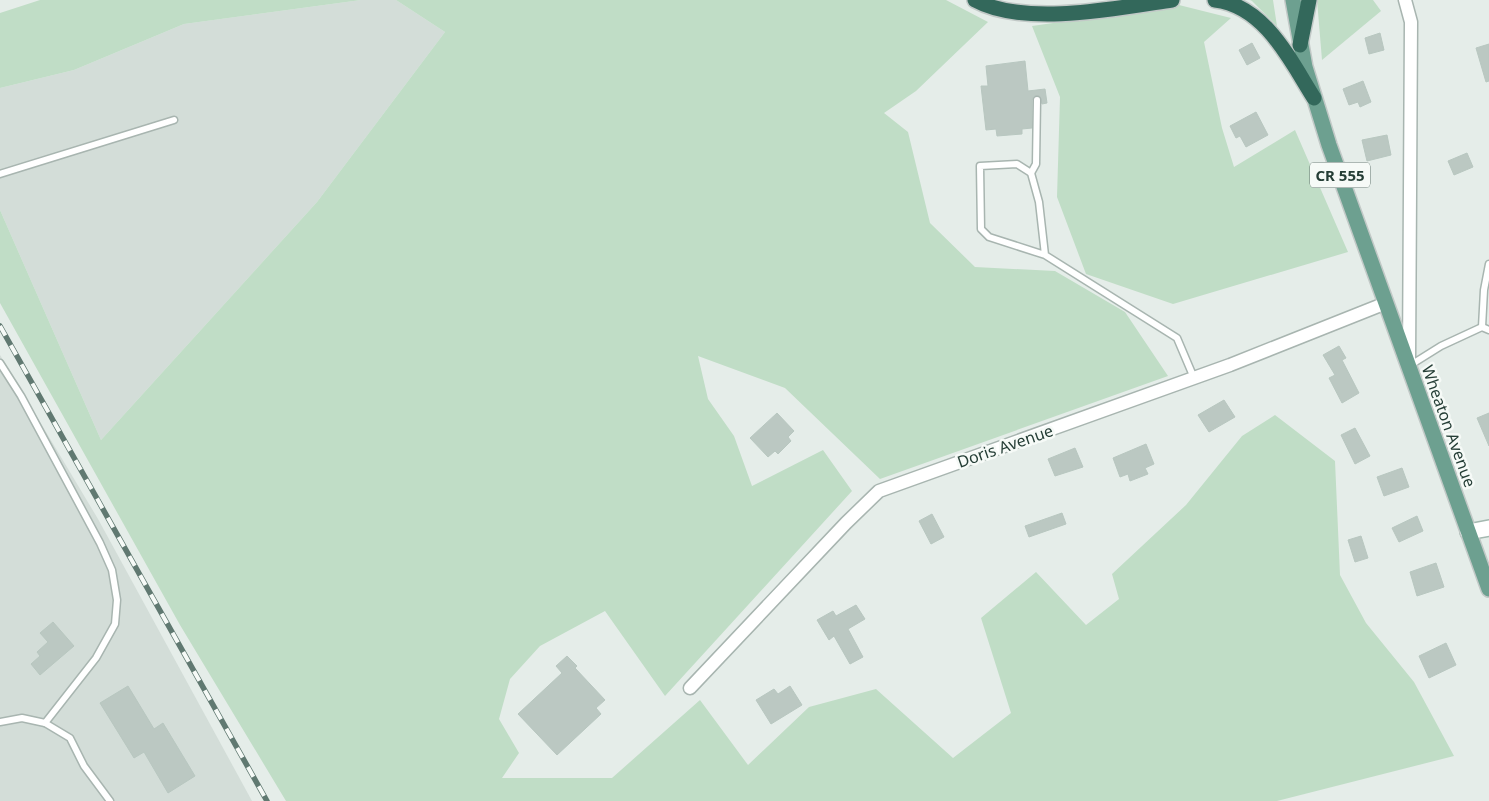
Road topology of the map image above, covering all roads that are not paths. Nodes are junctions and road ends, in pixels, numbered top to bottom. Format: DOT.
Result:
graph roads {
  1 [pos="975,0"];
  2 [pos="1172,0"];
  3 [pos="1215,0"];
  4 [pos="1293,0"];
  5 [pos="1308,0"];
  6 [pos="1405,0"];
  7 [pos="1300,45"];
  8 [pos="1314,98"];
  9 [pos="1037,100"];
  10 [pos="174,120"];
  11 [pos="1031,173"];
  12 [pos="0,174"];
  13 [pos="1045,255"];
  14 [pos="1489,264"];
  15 [pos="1386,303"];
  16 [pos="1482,327"];
  17 [pos="1489,330"];
  18 [pos="0,363"];
  19 [pos="1409,366"];
  20 [pos="1194,378"];
  21 [pos="1489,528"];
  22 [pos="1468,532"];
  23 [pos="1489,589"];
  24 [pos="690,688"];
  25 [pos="0,722"];
  26 [pos="45,723"];
  27 [pos="110,801"];
  1 -- 2 [label="highway"];
  3 -- 8 [label="highway"];
  4 -- 7 [label="main road, CR 555"];
  5 -- 7 [label="highway"];
  6 -- 19 [label="street"];
  7 -- 8 [label="main road, CR 555"];
  8 -- 15 [label="main road, CR 555"];
  9 -- 11 [label="lane"];
  10 -- 12 [label="lane"];
  11 -- 13 [label="lane"];
  11 -- 13 [label="lane"];
  13 -- 20 [label="lane"];
  14 -- 16 [label="lane"];
  15 -- 19 [label="main road, Wheaton Avenue / CR 555"];
  15 -- 20 [label="street, Doris Avenue"];
  16 -- 17 [label="lane"];
  16 -- 19 [label="lane"];
  18 -- 26 [label="lane"];
  19 -- 22 [label="main road, Wheaton Avenue / CR 555"];
  20 -- 24 [label="street, Doris Avenue"];
  21 -- 22 [label="main road"];
  22 -- 23 [label="main road, Wheaton Avenue / CR 555"];
  25 -- 26 [label="lane"];
  26 -- 27 [label="lane"];
}
